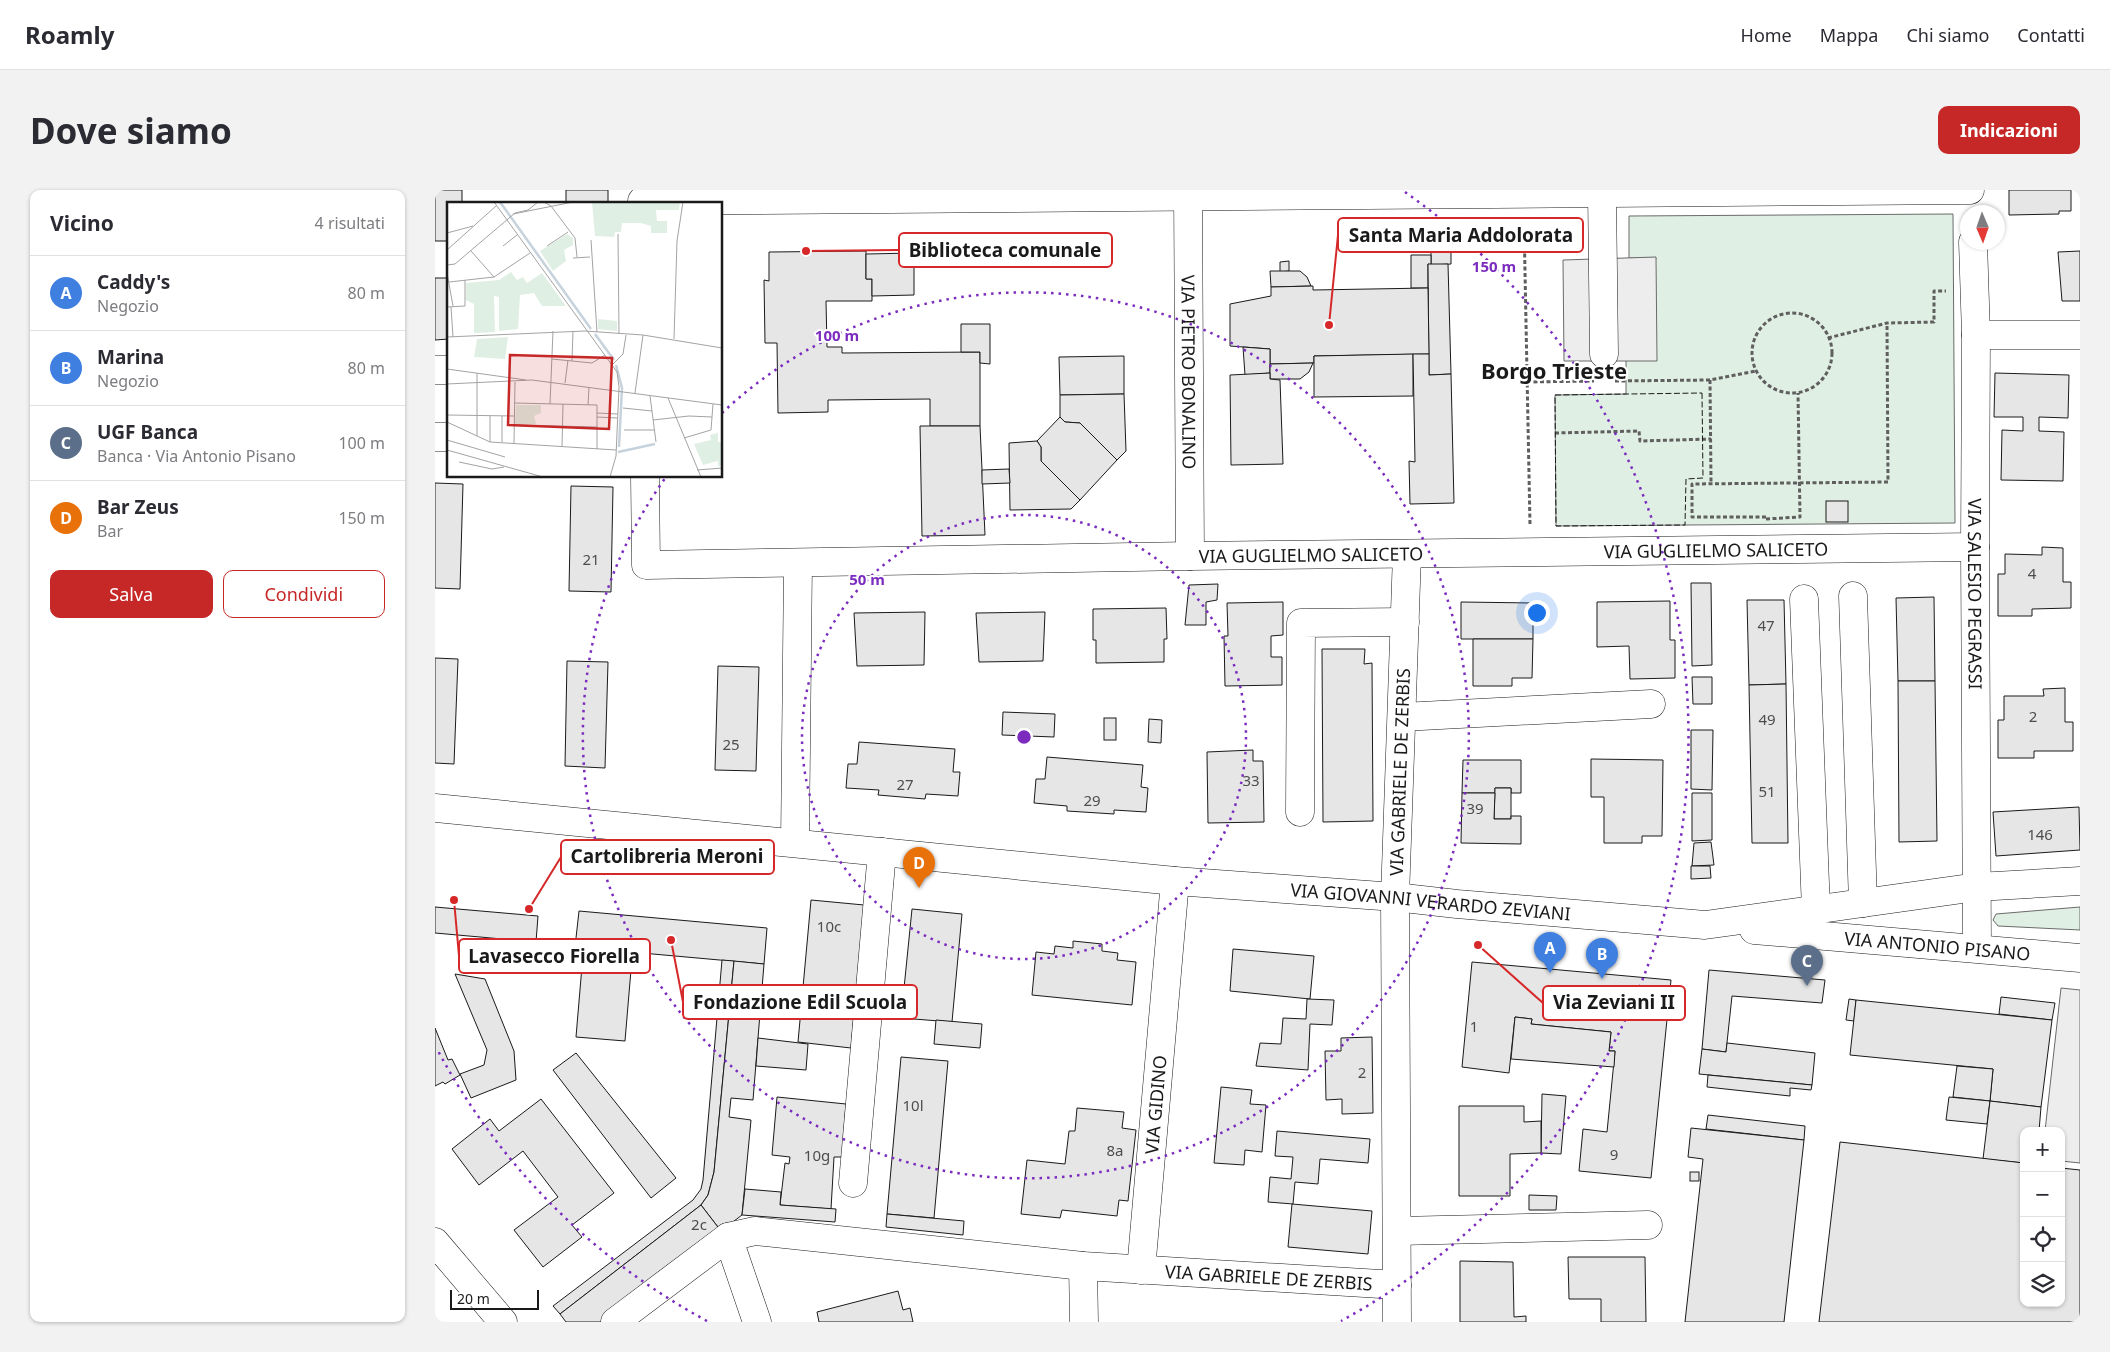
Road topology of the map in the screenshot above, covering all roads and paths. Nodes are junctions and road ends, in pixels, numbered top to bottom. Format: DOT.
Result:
graph roads {
  1 [pos="1970,190"];
  2 [pos="1188,193"];
  3 [pos="1602,193"];
  4 [pos="1523,194"];
  5 [pos="642,198"];
  6 [pos="1971,205"];
  7 [pos="1973,250"];
  8 [pos="1975,291"];
  9 [pos="1887,323"];
  10 [pos="1977,335"];
  11 [pos="2080,335"];
  12 [pos="1828,338"];
  13 [pos="1604,354"];
  14 [pos="1756,371"];
  15 [pos="1710,380"];
  16 [pos="1595,381"];
  17 [pos="1614,381"];
  18 [pos="1527,382"];
  19 [pos="1798,392"];
  20 [pos="1555,433"];
  21 [pos="1711,440"];
  22 [pos="645,478"];
  23 [pos="1711,483"];
  24 [pos="1800,483"];
  25 [pos="1765,518"];
  26 [pos="1975,547"];
  27 [pos="1766,550"];
  28 [pos="1531,553"];
  29 [pos="1407,554"];
  30 [pos="1190,556"];
  31 [pos="798,563"];
  32 [pos="1853,596"];
  33 [pos="1805,599"];
  34 [pos="1405,622"];
  35 [pos="1651,704"];
  36 [pos="1402,717"];
  37 [pos="435,808"];
  38 [pos="1300,812"];
  39 [pos="795,842"];
  40 [pos="882,852"];
  41 [pos="1175,881"];
  42 [pos="2080,881"];
  43 [pos="1977,887"];
  44 [pos="1395,897"];
  45 [pos="1863,903"];
  46 [pos="1816,910"];
  47 [pos="1705,926"];
  48 [pos="1977,948"];
  49 [pos="2080,958"];
  50 [pos="853,1183"];
  51 [pos="1648,1225"];
  52 [pos="1398,1231"];
  53 [pos="728,1237"];
  54 [pos="435,1242"];
  55 [pos="1083,1266"];
  56 [pos="1141,1270"];
  57 [pos="1397,1285"];
  58 [pos="503,1322"];
  59 [pos="615,1322"];
  60 [pos="757,1322"];
  61 [pos="1083,1322"];
  62 [pos="1397,1322"];
  1 -- 3 [label="street"];
  1 -- 6 [label="street"];
  2 -- 4 [label="street"];
  2 -- 5 [label="street"];
  2 -- 30 [label="street, VIA PIETRO BONALINO"];
  3 -- 4 [label="street"];
  3 -- 13 [label="street"];
  4 -- 18 [label="path"];
  7 -- 8 [label="street, VIA SALESIO PEGRASSI"];
  8 -- 9 [label="path"];
  8 -- 10 [label="street, VIA SALESIO PEGRASSI"];
  9 -- 12 [label="path"];
  9 -- 24 [label="path"];
  10 -- 11 [label="street"];
  10 -- 26 [label="street, VIA SALESIO PEGRASSI"];
  12 -- 14 [label="path"];
  12 -- 19 [label="path"];
  14 -- 15 [label="path"];
  14 -- 19 [label="path"];
  15 -- 17 [label="path"];
  15 -- 21 [label="path"];
  16 -- 18 [label="path"];
  18 -- 28 [label="path"];
  19 -- 24 [label="path"];
  20 -- 21 [label="path"];
  21 -- 23 [label="path"];
  22 -- 31 [label="street, VIA GUGLIELMO SALICETO"];
  23 -- 24 [label="path"];
  23 -- 25 [label="path"];
  24 -- 25 [label="path"];
  25 -- 27 [label="path"];
  26 -- 27 [label="street, VIA GUGLIELMO SALICETO"];
  26 -- 43 [label="street, VIA SALESIO PEGRASSI"];
  27 -- 28 [label="street, VIA GUGLIELMO SALICETO"];
  28 -- 29 [label="street, VIA GUGLIELMO SALICETO"];
  29 -- 30 [label="street, VIA GUGLIELMO SALICETO"];
  29 -- 34 [label="street, VIA GABRIELE DE ZERBIS"];
  30 -- 31 [label="street, VIA GUGLIELMO SALICETO"];
  31 -- 39 [label="street"];
  32 -- 45 [label="street"];
  33 -- 46 [label="street"];
  34 -- 36 [label="street, VIA GABRIELE DE ZERBIS"];
  34 -- 38 [label="street"];
  35 -- 36 [label="street"];
  36 -- 44 [label="street, VIA GABRIELE DE ZERBIS"];
  37 -- 39 [label="street, VIA GIOVANNI VERARDO ZEVIANI"];
  39 -- 40 [label="street, VIA GIOVANNI VERARDO ZEVIANI"];
  40 -- 41 [label="street, VIA GIOVANNI VERARDO ZEVIANI"];
  40 -- 50 [label="street"];
  41 -- 44 [label="street, VIA GIOVANNI VERARDO ZEVIANI"];
  41 -- 56 [label="street, VIA GIDINO"];
  42 -- 43 [label="street, VIA GIOVANNI VERARDO ZEVIANI"];
  43 -- 45 [label="street, VIA GIOVANNI VERARDO ZEVIANI"];
  43 -- 48 [label="street, VIA SALESIO PEGRASSI"];
  44 -- 47 [label="street, VIA GIOVANNI VERARDO ZEVIANI"];
  44 -- 52 [label="street, VIA GABRIELE DE ZERBIS"];
  45 -- 46 [label="street, VIA GIOVANNI VERARDO ZEVIANI"];
  46 -- 47 [label="street, VIA GIOVANNI VERARDO ZEVIANI"];
  47 -- 48 [label="street, VIA ANTONIO PISANO"];
  48 -- 49 [label="street, VIA ANTONIO PISANO"];
  51 -- 52 [label="street"];
  52 -- 57 [label="street, VIA GABRIELE DE ZERBIS"];
  53 -- 55 [label="street"];
  53 -- 59 [label="street"];
  53 -- 60 [label="street"];
  54 -- 58 [label="street"];
  55 -- 56 [label="street"];
  55 -- 61 [label="street"];
  56 -- 57 [label="street, VIA GABRIELE DE ZERBIS"];
  57 -- 62 [label="street, VIA GABRIELE DE ZERBIS"];
}
